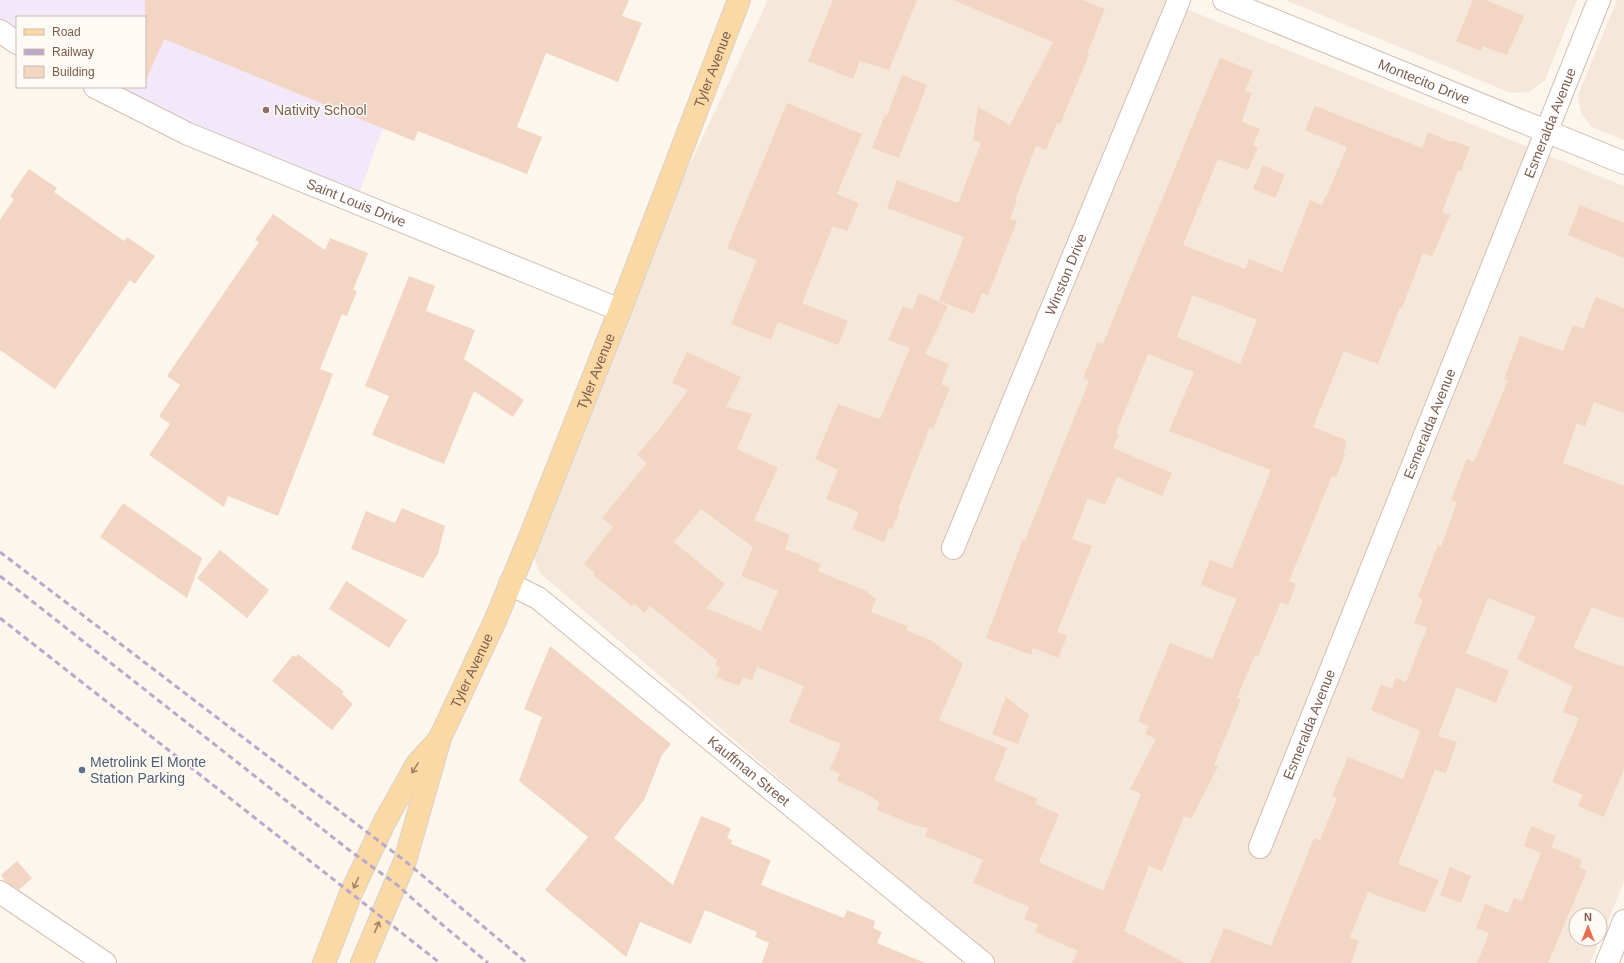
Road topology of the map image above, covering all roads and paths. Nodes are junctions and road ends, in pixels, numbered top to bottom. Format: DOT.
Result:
graph roads {
  1 [pos="739,0"];
  2 [pos="1178,0"];
  3 [pos="1224,0"];
  4 [pos="1599,0"];
  5 [pos="0,31"];
  6 [pos="16,42"];
  7 [pos="97,88"];
  8 [pos="1546,131"];
  9 [pos="1624,163"];
  10 [pos="620,310"];
  11 [pos="953,548"];
  12 [pos="510,584"];
  13 [pos="440,738"];
  14 [pos="1260,847"];
  15 [pos="0,892"];
  16 [pos="1624,921"];
  17 [pos="105,963"];
  18 [pos="324,963"];
  19 [pos="362,963"];
  20 [pos="983,963"];
  21 [pos="1607,963"];
  1 -- 10 [label="main road, Tyler Avenue"];
  2 -- 11 [label="street, Winston Drive"];
  3 -- 8 [label="street, Montecito Drive"];
  4 -- 8 [label="street, Esmeralda Avenue"];
  5 -- 6 [label="street"];
  7 -- 10 [label="street, Saint Louis Drive"];
  8 -- 9 [label="street, Montecito Drive"];
  8 -- 14 [label="street, Esmeralda Avenue"];
  10 -- 12 [label="main road, Tyler Avenue"];
  12 -- 13 [label="main road, Tyler Avenue"];
  12 -- 20 [label="street, Kauffman Street"];
  13 -- 18 [label="main road, Tyler Avenue, one-way"];
  19 -- 13 [label="main road, Tyler Avenue, one-way"];
  15 -- 17 [label="street"];
  16 -- 21 [label="street"];
}
